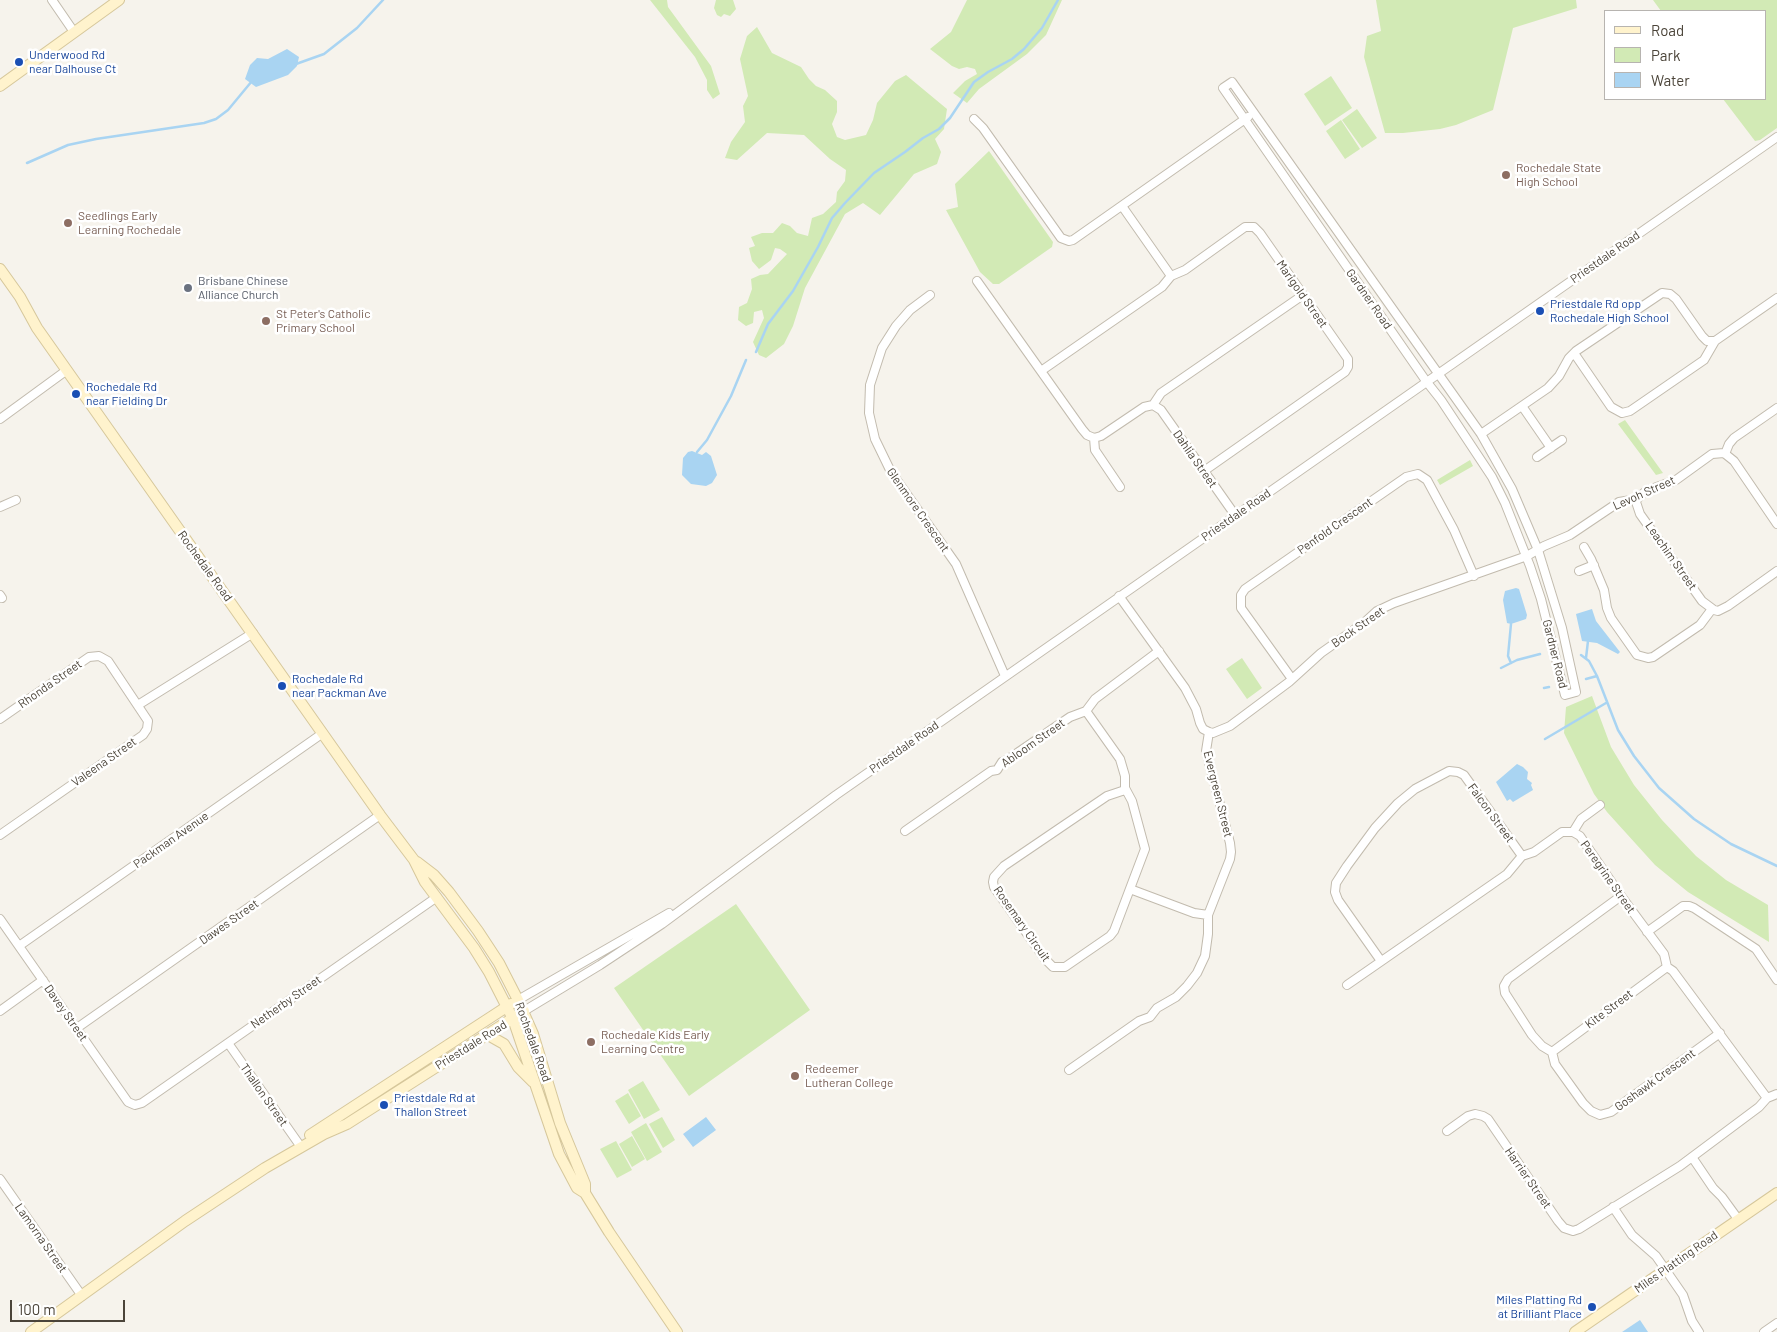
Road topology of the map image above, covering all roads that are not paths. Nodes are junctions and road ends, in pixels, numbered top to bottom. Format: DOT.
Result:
graph roads {
  1 [pos="52,0"];
  2 [pos="119,0"];
  3 [pos="74,32"];
  4 [pos="0,86"];
  5 [pos="1253,112"];
  6 [pos="1245,118"];
  7 [pos="974,119"];
  8 [pos="1777,137"];
  9 [pos="1122,206"];
  10 [pos="0,269"];
  11 [pos="1171,276"];
  12 [pos="978,281"];
  13 [pos="930,295"];
  14 [pos="1303,295"];
  15 [pos="1777,298"];
  16 [pos="1715,341"];
  17 [pos="1574,353"];
  18 [pos="67,370"];
  19 [pos="1041,370"];
  20 [pos="1438,373"];
  21 [pos="1426,382"];
  22 [pos="1153,405"];
  23 [pos="1522,406"];
  24 [pos="1777,408"];
  25 [pos="0,419"];
  26 [pos="1481,434"];
  27 [pos="1094,438"];
  28 [pos="1562,440"];
  29 [pos="1551,448"];
  30 [pos="1725,454"];
  31 [pos="1537,457"];
  32 [pos="1204,470"];
  33 [pos="1120,487"];
  34 [pos="1635,499"];
  35 [pos="16,500"];
  36 [pos="0,507"];
  37 [pos="1235,515"];
  38 [pos="1777,524"];
  39 [pos="1584,547"];
  40 [pos="1538,550"];
  41 [pos="1526,556"];
  42 [pos="1594,565"];
  43 [pos="1579,570"];
  44 [pos="1777,571"];
  45 [pos="1474,576"];
  46 [pos="1119,596"];
  47 [pos="1712,609"];
  48 [pos="253,634"];
  49 [pos="1158,651"];
  50 [pos="1005,676"];
  51 [pos="1292,679"];
  52 [pos="138,705"];
  53 [pos="1086,711"];
  54 [pos="0,719"];
  55 [pos="1209,732"];
  56 [pos="323,734"];
  57 [pos="1125,790"];
  58 [pos="1600,805"];
  59 [pos="380,815"];
  60 [pos="905,831"];
  61 [pos="1574,832"];
  62 [pos="0,835"];
  63 [pos="1522,856"];
  64 [pos="414,860"];
  65 [pos="1130,889"];
  66 [pos="697,896"];
  67 [pos="1621,896"];
  68 [pos="437,897"];
  69 [pos="1208,915"];
  70 [pos="0,919"];
  71 [pos="1647,932"];
  72 [pos="19,946"];
  73 [pos="1381,961"];
  74 [pos="1667,967"];
  75 [pos="43,980"];
  76 [pos="1777,980"];
  77 [pos="1347,985"];
  78 [pos="518,1000"];
  79 [pos="507,1007"];
  80 [pos="0,1011"];
  81 [pos="524,1011"];
  82 [pos="513,1019"];
  83 [pos="77,1028"];
  84 [pos="1720,1033"];
  85 [pos="488,1035"];
  86 [pos="228,1043"];
  87 [pos="1552,1052"];
  88 [pos="1069,1070"];
  89 [pos="535,1084"];
  90 [pos="1777,1094"];
  91 [pos="1767,1098"];
  92 [pos="135,1105"];
  93 [pos="1447,1131"];
  94 [pos="299,1145"];
  95 [pos="1692,1157"];
  96 [pos="0,1179"];
  97 [pos="586,1193"];
  98 [pos="1777,1193"];
  99 [pos="1614,1207"];
  100 [pos="1738,1219"];
  101 [pos="1665,1270"];
  102 [pos="82,1296"];
  103 [pos="1777,1323"];
  104 [pos="31,1332"];
  105 [pos="677,1332"];
  106 [pos="1575,1332"];
  107 [pos="1699,1332"];
  108 [pos="1764,1332"];
  1 -- 3 [label="street"];
  2 -- 3 [label="main road"];
  3 -- 4 [label="main road"];
  5 -- 6 [label="street"];
  5 -- 6 [label="street, Gardner Road"];
  5 -- 20 [label="street, Gardner Road"];
  6 -- 9 [label="street"];
  6 -- 21 [label="street, Gardner Road"];
  7 -- 9 [label="street"];
  8 -- 20 [label="street, Priestdale Road"];
  9 -- 11 [label="street"];
  10 -- 18 [label="main road, Rochedale Road"];
  11 -- 14 [label="street, Marigold Street"];
  11 -- 19 [label="street"];
  12 -- 19 [label="street"];
  13 -- 50 [label="street, Glenmore Crescent"];
  14 -- 22 [label="street"];
  14 -- 32 [label="street, Marigold Street"];
  15 -- 16 [label="street"];
  16 -- 17 [label="street"];
  16 -- 17 [label="street"];
  17 -- 23 [label="street"];
  18 -- 25 [label="street"];
  18 -- 48 [label="main road, Rochedale Road"];
  19 -- 27 [label="street"];
  20 -- 21 [label="street, Priestdale Road"];
  20 -- 26 [label="street, Gardner Road"];
  21 -- 37 [label="street, Priestdale Road"];
  21 -- 41 [label="street, Gardner Road"];
  22 -- 27 [label="street"];
  22 -- 32 [label="street, Dahlia Street"];
  23 -- 26 [label="street"];
  23 -- 29 [label="street"];
  24 -- 30 [label="street"];
  26 -- 40 [label="street, Gardner Road"];
  27 -- 33 [label="street"];
  28 -- 29 [label="street"];
  29 -- 31 [label="street"];
  30 -- 34 [label="street, Levoh Street"];
  30 -- 38 [label="street"];
  32 -- 37 [label="street, Dahlia Street"];
  34 -- 40 [label="street, Levoh Street"];
  34 -- 47 [label="street, Leachim Street"];
  35 -- 36 [label="street"];
  37 -- 46 [label="street, Priestdale Road"];
  39 -- 42 [label="street"];
  40 -- 41 [label="street, Levoh Street"];
  40 -- 41 [label="street, Gardner Road"];
  41 -- 45 [label="street, Bock Street"];
  42 -- 43 [label="street"];
  42 -- 47 [label="street"];
  44 -- 47 [label="street"];
  45 -- 51 [label="street, Bock Street"];
  45 -- 51 [label="street, Penfold Crescent"];
  46 -- 49 [label="street, Evergreen Street"];
  46 -- 50 [label="street, Priestdale Road"];
  48 -- 52 [label="street"];
  48 -- 56 [label="main road, Rochedale Road"];
  49 -- 53 [label="street, Abloom Street"];
  49 -- 55 [label="street, Evergreen Street"];
  50 -- 66 [label="street, Priestdale Road"];
  51 -- 55 [label="street, Bock Street"];
  52 -- 54 [label="street, Rhonda Street"];
  52 -- 62 [label="street, Valeena Street"];
  53 -- 57 [label="street, Rosemary Circuit"];
  53 -- 60 [label="street, Abloom Street"];
  55 -- 69 [label="street, Evergreen Street"];
  56 -- 59 [label="main road, Rochedale Road"];
  56 -- 72 [label="street, Packman Avenue"];
  57 -- 65 [label="street, Rosemary Circuit"];
  57 -- 65 [label="street, Rosemary Circuit"];
  58 -- 61 [label="street"];
  59 -- 64 [label="main road, Rochedale Road"];
  59 -- 83 [label="street, Dawes Street"];
  61 -- 63 [label="street, Peregrine Street"];
  61 -- 67 [label="street, Peregrine Street"];
  63 -- 73 [label="street, Peregrine Street"];
  63 -- 73 [label="street, Falcon Street"];
  64 -- 68 [label="main road, Rochedale Road"];
  64 -- 78 [label="main road, Rochedale Road"];
  65 -- 69 [label="street"];
  66 -- 78 [label="street, Priestdale Road"];
  66 -- 81 [label="street, Priestdale Road"];
  67 -- 71 [label="street, Peregrine Street"];
  67 -- 87 [label="street, Goshawk Crescent"];
  68 -- 79 [label="main road, Rochedale Road"];
  68 -- 86 [label="street, Netherby Street"];
  69 -- 88 [label="street, Evergreen Street"];
  70 -- 72 [label="street, Davey Street"];
  71 -- 74 [label="street, Peregrine Street"];
  71 -- 76 [label="street"];
  72 -- 75 [label="street, Davey Street"];
  73 -- 77 [label="street, Peregrine Street"];
  74 -- 84 [label="street, Peregrine Street"];
  74 -- 87 [label="street, Kite Street"];
  75 -- 80 [label="street"];
  75 -- 83 [label="street, Davey Street"];
  78 -- 79 [label="main road, Priestdale Road"];
  78 -- 81 [label="main road, Rochedale Road"];
  79 -- 82 [label="main road, Rochedale Road"];
  79 -- 94 [label="main road, Priestdale Road"];
  81 -- 82 [label="main road, Priestdale Road"];
  81 -- 97 [label="main road, Rochedale Road"];
  82 -- 85 [label="main road, Priestdale Road"];
  82 -- 89 [label="main road, Rochedale Road"];
  83 -- 92 [label="street, Davey Street"];
  84 -- 87 [label="street, Goshawk Crescent"];
  84 -- 91 [label="street, Peregrine Street"];
  85 -- 89 [label="main road"];
  85 -- 94 [label="main road, Priestdale Road"];
  86 -- 92 [label="street, Netherby Street"];
  86 -- 94 [label="street, Thallon Street"];
  89 -- 97 [label="main road, Rochedale Road"];
  90 -- 91 [label="street, Harrier Street"];
  91 -- 95 [label="street, Harrier Street"];
  93 -- 99 [label="street, Harrier Street"];
  94 -- 102 [label="main road, Priestdale Road"];
  95 -- 99 [label="street, Harrier Street"];
  95 -- 100 [label="street"];
  96 -- 102 [label="street, Lamorna Street"];
  97 -- 105 [label="main road, Rochedale Road"];
  98 -- 100 [label="main road, Miles Platting Road"];
  99 -- 101 [label="street"];
  100 -- 101 [label="main road, Miles Platting Road"];
  101 -- 106 [label="main road, Miles Platting Road"];
  101 -- 107 [label="street"];
  102 -- 104 [label="main road, Priestdale Road"];
  103 -- 108 [label="street"];
}
